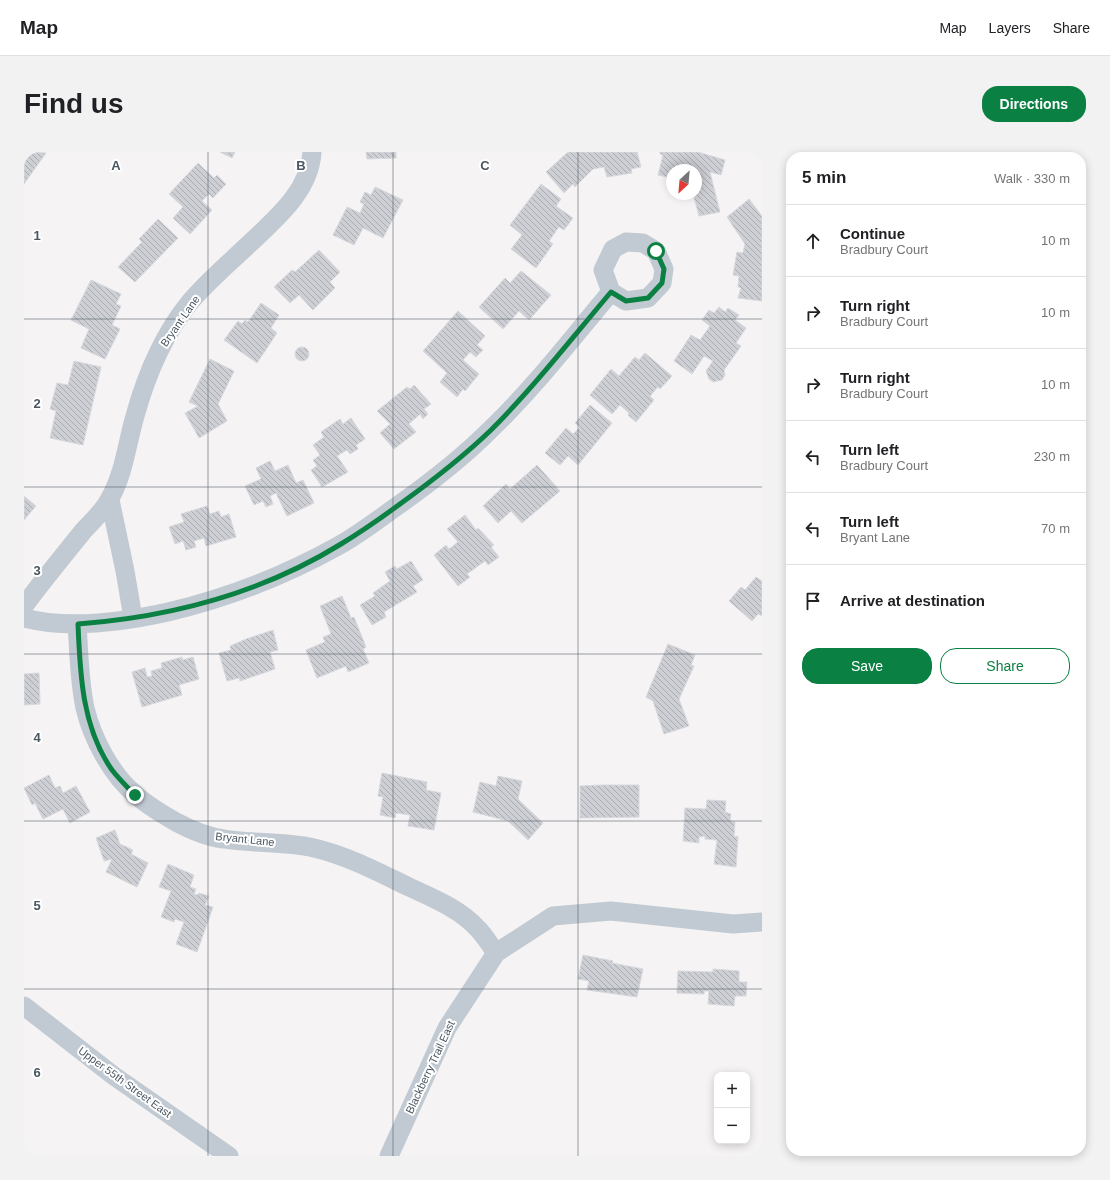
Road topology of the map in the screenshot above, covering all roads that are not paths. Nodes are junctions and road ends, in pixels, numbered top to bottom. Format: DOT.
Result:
graph roads {
  1 [pos="312,152"];
  2 [pos="611,292"];
  3 [pos="110,500"];
  4 [pos="24,606"];
  5 [pos="24,618"];
  6 [pos="133,618"];
  7 [pos="78,624"];
  8 [pos="762,922"];
  9 [pos="496,953"];
  10 [pos="24,1006"];
  11 [pos="229,1156"];
  12 [pos="389,1156"];
  1 -- 3 [label="street, Bryant Lane"];
  2 -- 6 [label="street"];
  3 -- 4 [label="street, Bryant Lane"];
  3 -- 6 [label="street"];
  5 -- 7 [label="street"];
  6 -- 7 [label="street"];
  7 -- 9 [label="street, Bryant Lane"];
  8 -- 9 [label="street, Blackberry Trail East"];
  9 -- 12 [label="street, Blackberry Trail East"];
  10 -- 11 [label="street, Upper 55th Street East"];
}
